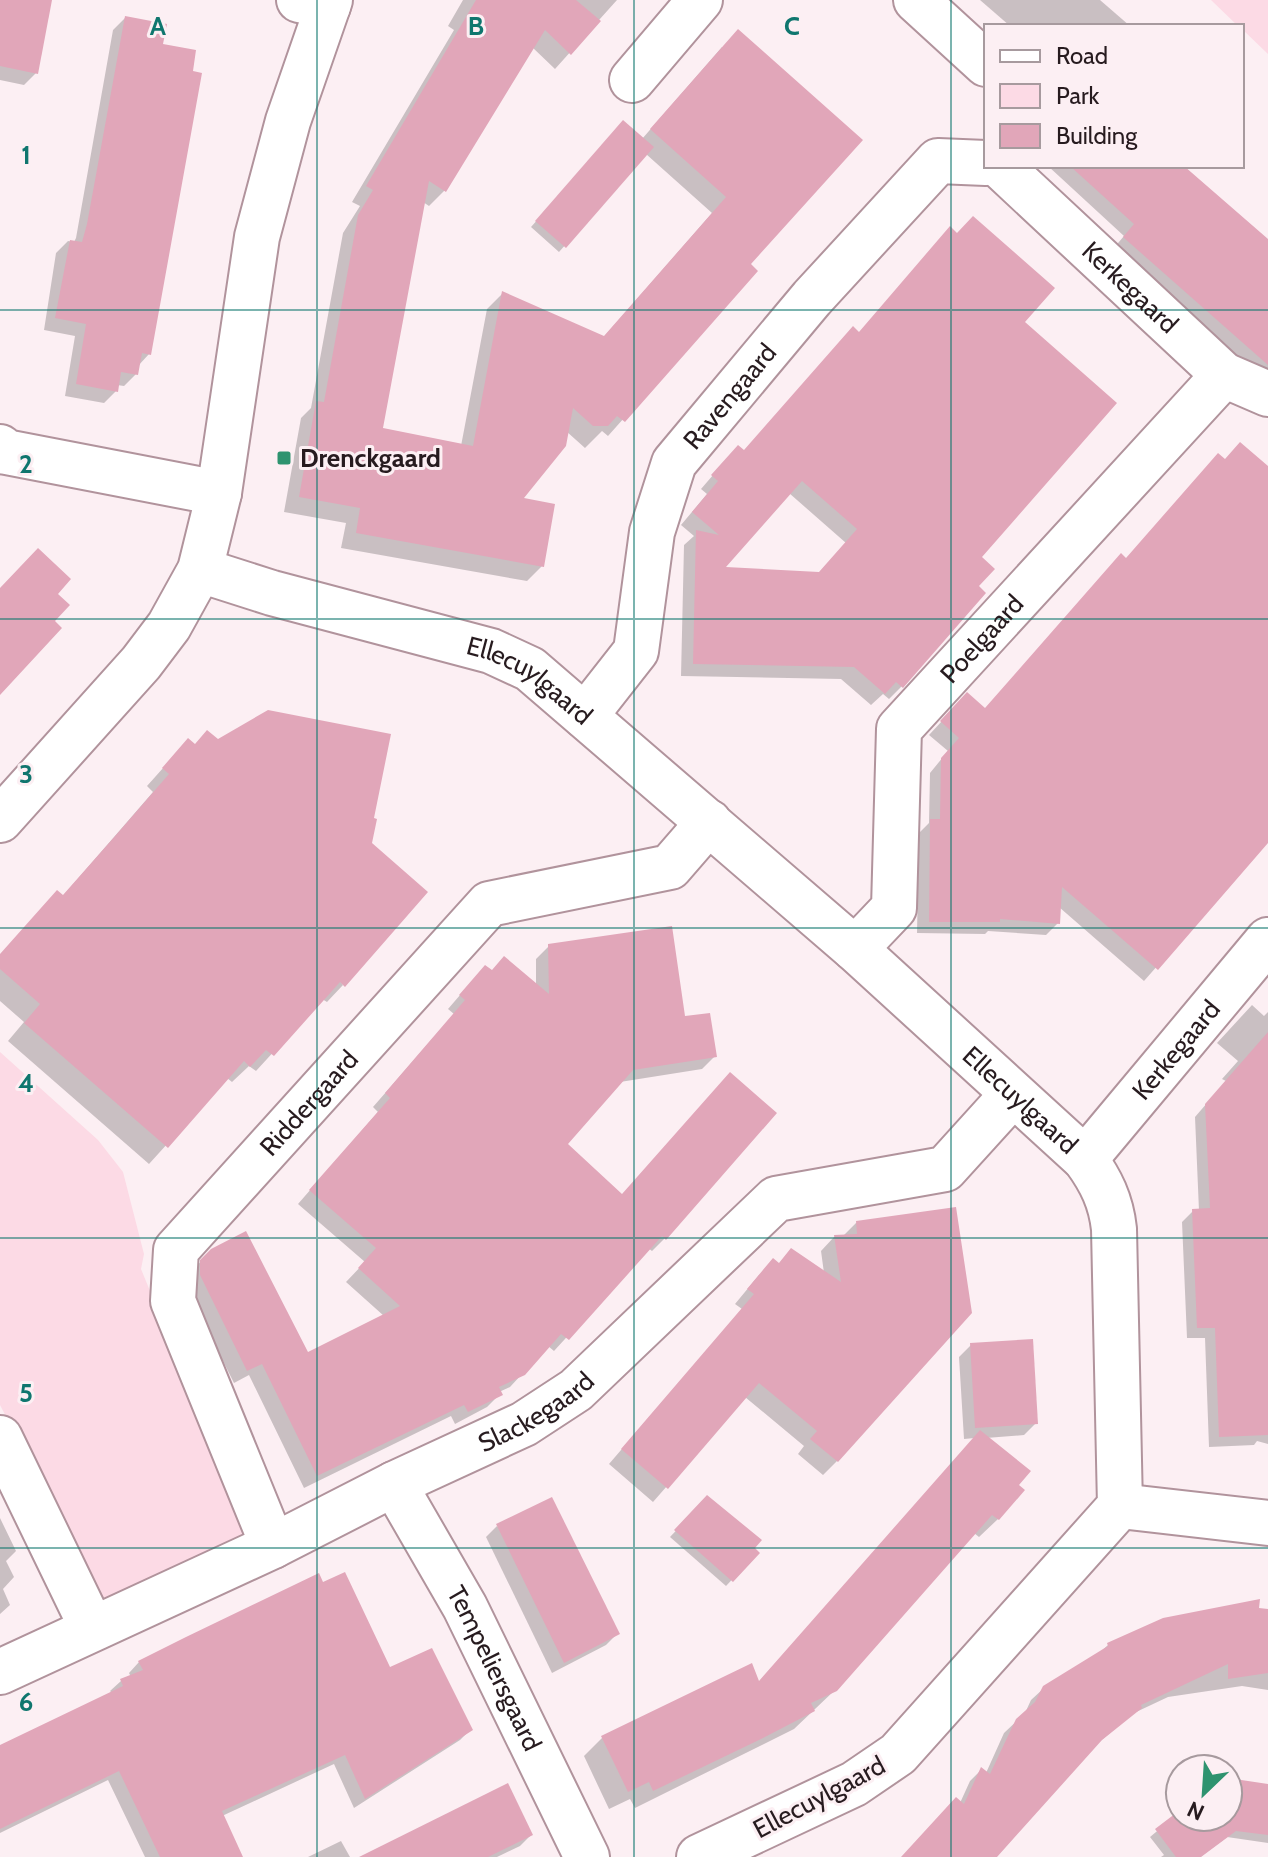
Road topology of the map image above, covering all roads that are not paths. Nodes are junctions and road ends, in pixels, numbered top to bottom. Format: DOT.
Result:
graph roads {
  1 [pos="700,0"];
  2 [pos="916,0"];
  3 [pos="319,2"];
  4 [pos="984,62"];
  5 [pos="632,80"];
  6 [pos="984,163"];
  7 [pos="1002,168"];
  8 [pos="1224,375"];
  9 [pos="1268,394"];
  10 [pos="0,447"];
  11 [pos="219,493"];
  12 [pos="200,570"];
  13 [pos="585,716"];
  14 [pos="0,820"];
  15 [pos="709,822"];
  16 [pos="1268,940"];
  17 [pos="855,949"];
  18 [pos="1012,1095"];
  19 [pos="1085,1159"];
  20 [pos="0,1438"];
  21 [pos="394,1484"];
  22 [pos="1120,1506"];
  23 [pos="1268,1523"];
  24 [pos="273,1546"];
  25 [pos="92,1628"];
  26 [pos="0,1672"];
  27 [pos="587,1857"];
  28 [pos="699,1857"];
  1 -- 5 [label="street"];
  2 -- 4 [label="street"];
  3 -- 11 [label="street"];
  6 -- 13 [label="street, Ravengaard"];
  7 -- 8 [label="street, Kerkegaard"];
  8 -- 9 [label="street, Kerkegaard"];
  8 -- 17 [label="street, Poelgaard"];
  10 -- 11 [label="street"];
  11 -- 12 [label="street"];
  12 -- 13 [label="street, Ellecuylgaard"];
  12 -- 14 [label="street"];
  13 -- 15 [label="street, Ellecuylgaard"];
  15 -- 17 [label="street, Ellecuylgaard"];
  15 -- 24 [label="street, Riddergaard"];
  16 -- 19 [label="street, Kerkegaard"];
  17 -- 18 [label="street, Ellecuylgaard"];
  18 -- 19 [label="street, Ellecuylgaard"];
  18 -- 21 [label="street, Slackegaard"];
  19 -- 22 [label="street, Ellecuylgaard"];
  20 -- 25 [label="street"];
  21 -- 24 [label="street, Slackegaard"];
  21 -- 27 [label="street, Tempeliersgaard"];
  22 -- 23 [label="street"];
  22 -- 28 [label="street, Ellecuylgaard"];
  24 -- 25 [label="street, Slackegaard"];
  25 -- 26 [label="street, Slackegaard"];
}
